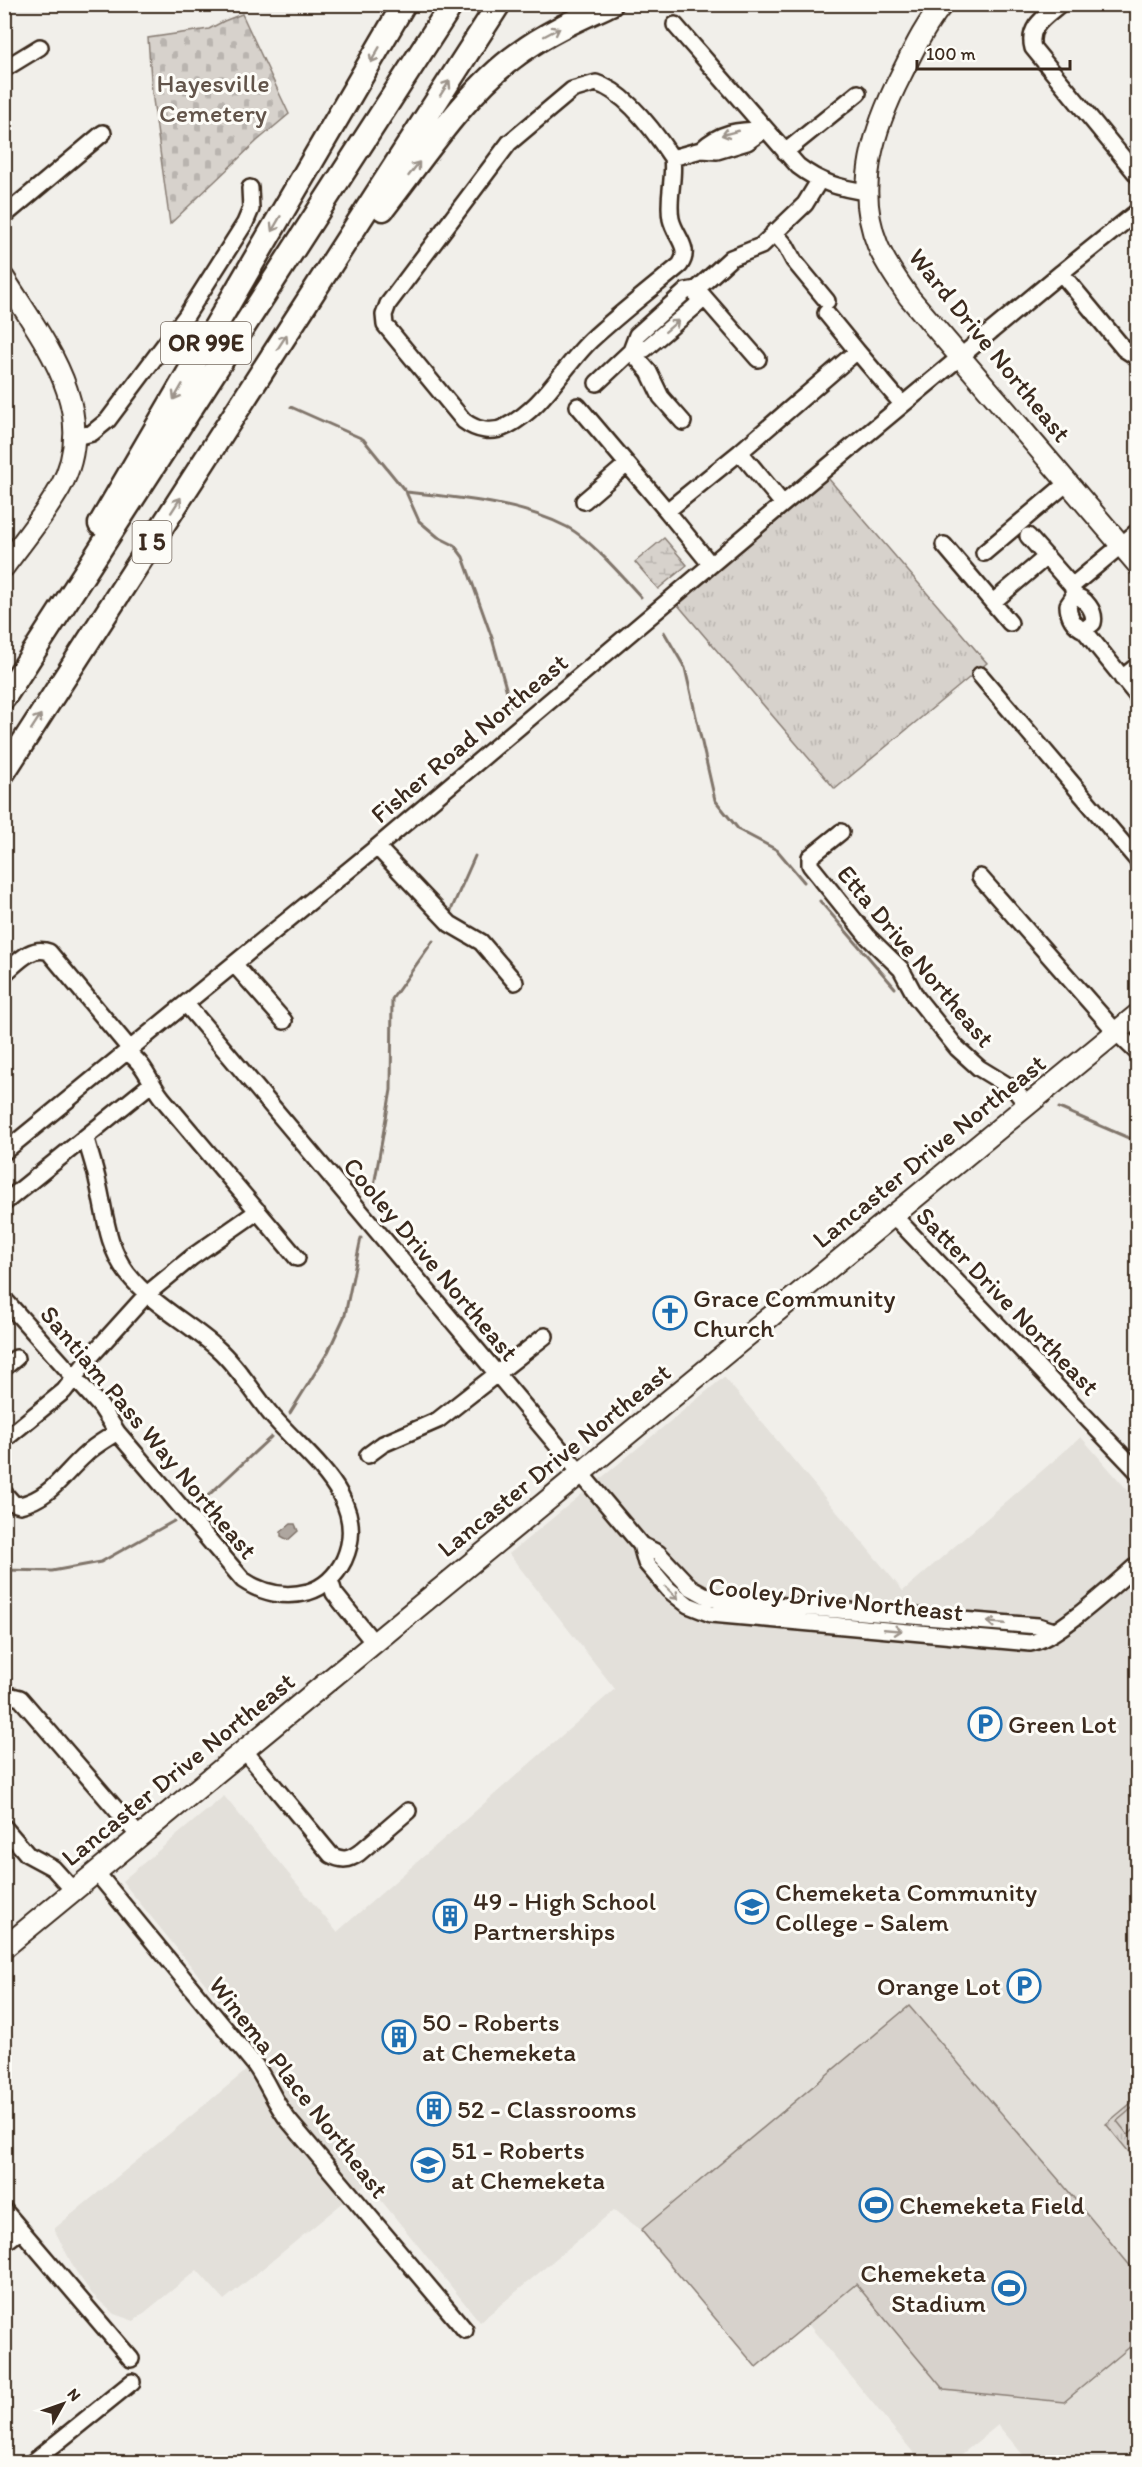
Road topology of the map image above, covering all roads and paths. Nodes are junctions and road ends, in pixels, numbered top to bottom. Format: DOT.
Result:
graph roads {
  1 [pos="404,4"];
  2 [pos="438,4"];
  3 [pos="452,4"];
  4 [pos="499,4"];
  5 [pos="610,4"];
  6 [pos="943,4"];
  7 [pos="1059,4"];
  8 [pos="675,25"];
  9 [pos="40,47"];
  10 [pos="4,69"];
  11 [pos="858,93"];
  12 [pos="764,130"];
  13 [pos="103,134"];
  14 [pos="785,152"];
  15 [pos="672,158"];
  16 [pos="1137,176"];
  17 [pos="819,181"];
  18 [pos="250,188"];
  19 [pos="866,192"];
  20 [pos="1137,211"];
  21 [pos="4,216"];
  22 [pos="774,232"];
  23 [pos="296,246"];
  24 [pos="1061,273"];
  25 [pos="4,278"];
  26 [pos="696,289"];
  27 [pos="300,314"];
  28 [pos="630,351"];
  29 [pos="857,351"];
  30 [pos="960,356"];
  31 [pos="1137,358"];
  32 [pos="758,359"];
  33 [pos="597,383"];
  34 [pos="902,404"];
  35 [pos="578,406"];
  36 [pos="683,422"];
  37 [pos="73,438"];
  38 [pos="740,452"];
  39 [pos="627,464"];
  40 [pos="1067,483"];
  41 [pos="584,501"];
  42 [pos="783,504"];
  43 [pos="667,511"];
  44 [pos="1137,531"];
  45 [pos="1028,536"];
  46 [pos="1120,544"];
  47 [pos="945,545"];
  48 [pos="984,553"];
  49 [pos="1046,557"];
  50 [pos="711,565"];
  51 [pos="1137,565"];
  52 [pos="4,567"];
  53 [pos="1073,591"];
  54 [pos="993,602"];
  55 [pos="1010,623"];
  56 [pos="1137,665"];
  57 [pos="980,675"];
  58 [pos="1122,678"];
  59 [pos="4,679"];
  60 [pos="1137,697"];
  61 [pos="4,698"];
  62 [pos="4,772"];
  63 [pos="841,832"];
  64 [pos="377,847"];
  65 [pos="1137,861"];
  66 [pos="980,877"];
  67 [pos="234,964"];
  68 [pos="4,974"];
  69 [pos="515,982"];
  70 [pos="186,1004"];
  71 [pos="1137,1014"];
  72 [pos="284,1021"];
  73 [pos="1116,1032"];
  74 [pos="129,1051"];
  75 [pos="1137,1053"];
  76 [pos="151,1084"];
  77 [pos="1027,1105"];
  78 [pos="86,1139"];
  79 [pos="4,1152"];
  80 [pos="4,1203"];
  81 [pos="258,1211"];
  82 [pos="893,1215"];
  83 [pos="297,1258"];
  84 [pos="147,1294"];
  85 [pos="4,1299"];
  86 [pos="545,1336"];
  87 [pos="497,1374"];
  88 [pos="74,1379"];
  89 [pos="117,1432"];
  90 [pos="4,1440"];
  91 [pos="368,1455"];
  92 [pos="1137,1472"];
  93 [pos="580,1473"];
  94 [pos="4,1493"];
  95 [pos="1137,1564"];
  96 [pos="330,1580"];
  97 [pos="378,1640"];
  98 [pos="4,1694"];
  99 [pos="244,1750"];
  100 [pos="408,1811"];
  101 [pos="4,1827"];
  102 [pos="139,1836"];
  103 [pos="96,1872"];
  104 [pos="73,1890"];
  105 [pos="4,1948"];
  106 [pos="4,2210"];
  107 [pos="21,2230"];
  108 [pos="4,2243"];
  109 [pos="465,2330"];
  110 [pos="130,2359"];
  111 [pos="132,2382"];
  112 [pos="33,2463"];
  1 -- 59 [label="highway, OR 99E, one-way"];
  2 -- 23 [label="highway, I 5"];
  3 -- 23 [label="highway, I 5"];
  27 -- 4 [label="highway, I 5, one-way"];
  27 -- 5 [label="highway, one-way"];
  6 -- 19 [label="main road, Ward Drive Northeast"];
  7 -- 16 [label="street"];
  8 -- 12 [label="street"];
  9 -- 10 [label="street"];
  11 -- 14 [label="street"];
  12 -- 14 [label="street"];
  12 -- 15 [label="street"];
  13 -- 21 [label="street"];
  14 -- 17 [label="street"];
  15 -- 15 [label="street"];
  17 -- 19 [label="street"];
  17 -- 22 [label="street"];
  18 -- 37 [label="street"];
  19 -- 30 [label="main road, Ward Drive Northeast"];
  20 -- 24 [label="street, Fisher Road Northeast"];
  22 -- 26 [label="street"];
  22 -- 29 [label="street"];
  23 -- 61 [label="highway, I 5"];
  24 -- 30 [label="street, Fisher Road Northeast"];
  24 -- 31 [label="street"];
  25 -- 37 [label="main road"];
  26 -- 28 [label="street"];
  26 -- 32 [label="street"];
  62 -- 27 [label="highway, I 5, one-way"];
  28 -- 33 [label="street"];
  28 -- 36 [label="street"];
  29 -- 34 [label="street"];
  29 -- 38 [label="street"];
  30 -- 34 [label="street, Fisher Road Northeast"];
  30 -- 40 [label="main road, Ward Drive Northeast"];
  34 -- 42 [label="street, Fisher Road Northeast"];
  35 -- 39 [label="street"];
  37 -- 52 [label="main road"];
  38 -- 42 [label="street"];
  38 -- 43 [label="street"];
  39 -- 41 [label="street"];
  39 -- 43 [label="street"];
  40 -- 46 [label="main road, Ward Drive Northeast"];
  40 -- 48 [label="street"];
  42 -- 50 [label="street, Fisher Road Northeast"];
  43 -- 50 [label="street"];
  44 -- 46 [label="street"];
  45 -- 49 [label="street"];
  46 -- 51 [label="main road, Ward Drive Northeast"];
  46 -- 53 [label="street"];
  47 -- 54 [label="street"];
  49 -- 53 [label="street"];
  49 -- 54 [label="street"];
  50 -- 64 [label="street, Fisher Road Northeast"];
  53 -- 58 [label="street"];
  54 -- 55 [label="street"];
  56 -- 58 [label="street"];
  57 -- 65 [label="street"];
  58 -- 60 [label="street"];
  63 -- 77 [label="street, Etta Drive Northeast"];
  64 -- 67 [label="street, Fisher Road Northeast"];
  64 -- 69 [label="street"];
  66 -- 73 [label="street"];
  67 -- 70 [label="street, Fisher Road Northeast"];
  67 -- 72 [label="street"];
  68 -- 74 [label="street"];
  70 -- 74 [label="street, Fisher Road Northeast"];
  70 -- 87 [label="street, Cooley Drive Northeast"];
  71 -- 73 [label="main road, Lancaster Drive Northeast"];
  73 -- 75 [label="street"];
  73 -- 77 [label="main road, Lancaster Drive Northeast"];
  74 -- 76 [label="street"];
  74 -- 79 [label="street, Fisher Road Northeast"];
  76 -- 78 [label="street"];
  76 -- 81 [label="street"];
  77 -- 82 [label="main road, Lancaster Drive Northeast"];
  78 -- 80 [label="street"];
  78 -- 84 [label="street"];
  81 -- 83 [label="street"];
  81 -- 84 [label="street"];
  82 -- 92 [label="street, Satter Drive Northeast"];
  82 -- 93 [label="main road, Lancaster Drive Northeast"];
  84 -- 88 [label="street"];
  84 -- 96 [label="street"];
  85 -- 88 [label="street, Santiam Pass Way Northeast"];
  86 -- 87 [label="street"];
  87 -- 91 [label="street"];
  87 -- 93 [label="street, Cooley Drive Northeast"];
  88 -- 89 [label="street, Santiam Pass Way Northeast"];
  88 -- 90 [label="street"];
  89 -- 94 [label="street"];
  89 -- 96 [label="street, Santiam Pass Way Northeast"];
  93 -- 95 [label="street, Cooley Drive Northeast"];
  93 -- 97 [label="main road, Lancaster Drive Northeast"];
  96 -- 97 [label="street"];
  97 -- 99 [label="main road, Lancaster Drive Northeast"];
  98 -- 102 [label="street"];
  99 -- 100 [label="street"];
  99 -- 102 [label="main road, Lancaster Drive Northeast"];
  101 -- 104 [label="street"];
  102 -- 103 [label="main road, Lancaster Drive Northeast"];
  103 -- 104 [label="main road, Lancaster Drive Northeast"];
  103 -- 109 [label="street, Winema Place Northeast"];
  104 -- 105 [label="main road, Lancaster Drive Northeast"];
  106 -- 107 [label="street"];
  107 -- 108 [label="street"];
  107 -- 110 [label="street"];
  111 -- 112 [label="street"];
}
